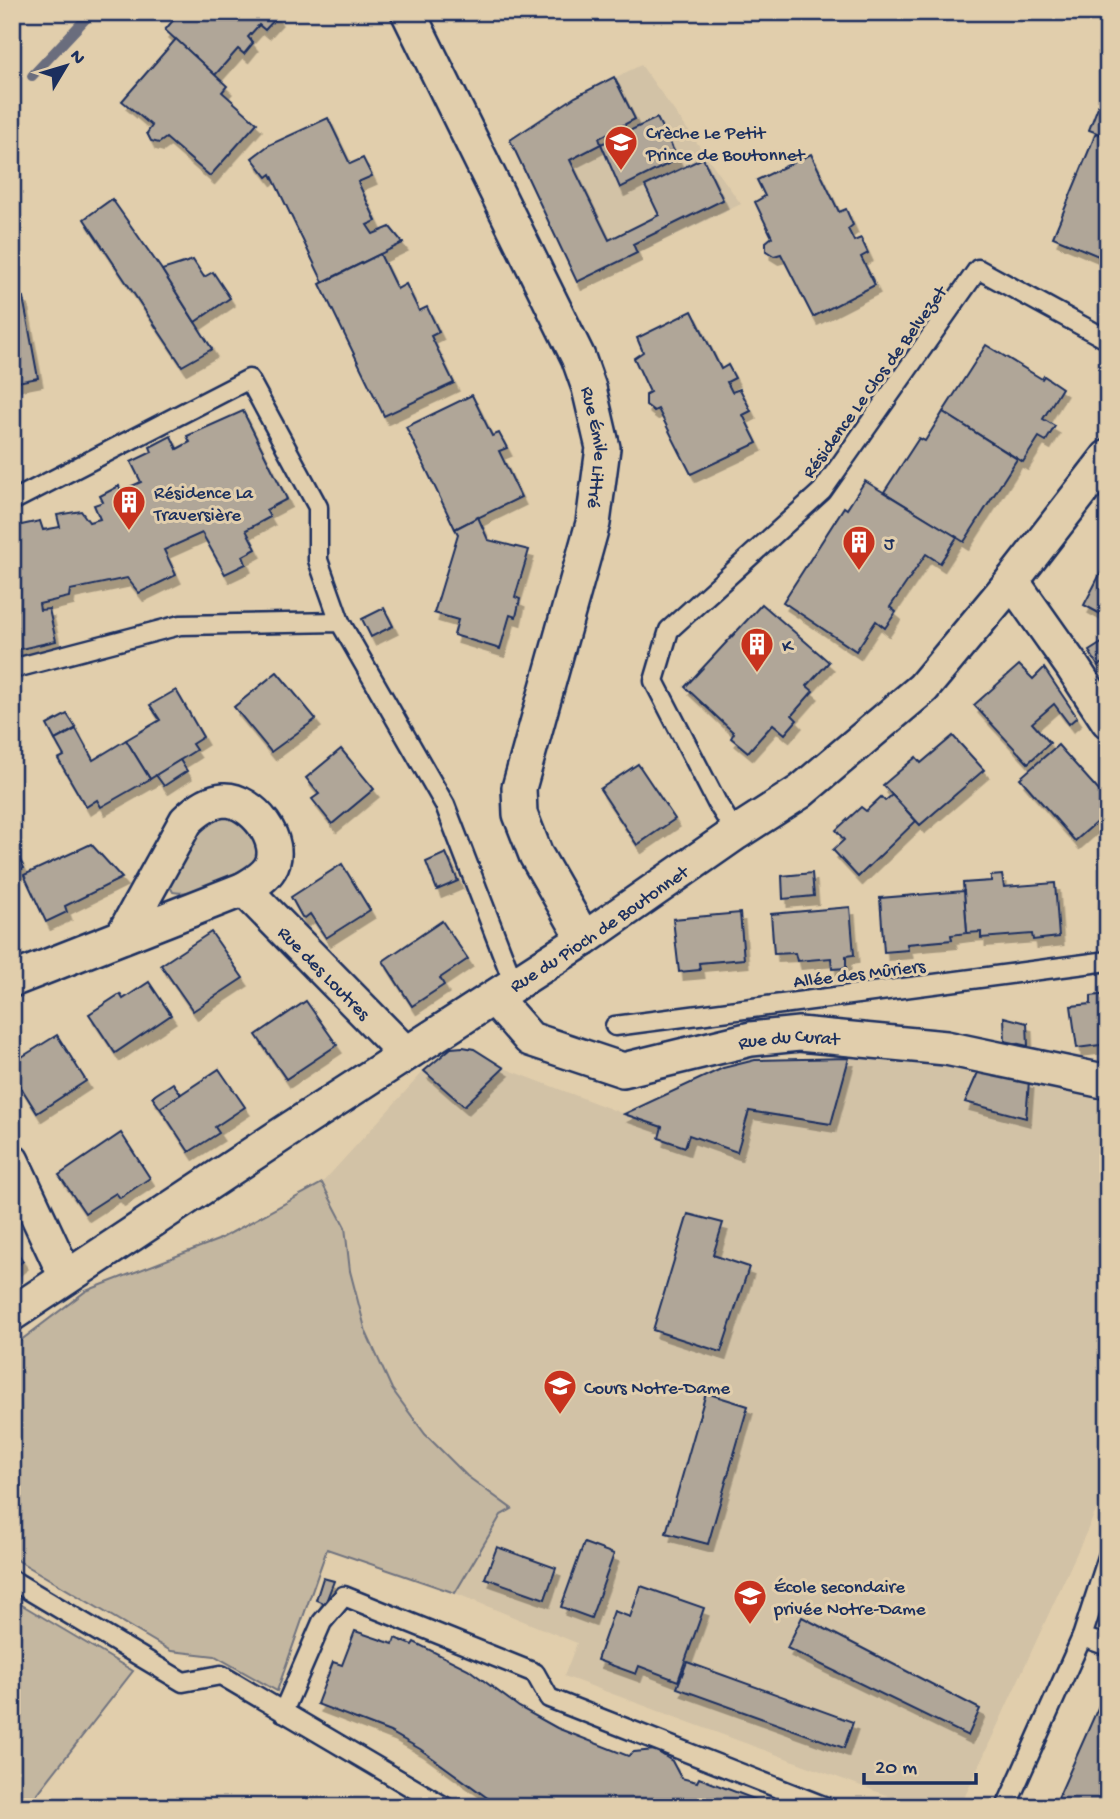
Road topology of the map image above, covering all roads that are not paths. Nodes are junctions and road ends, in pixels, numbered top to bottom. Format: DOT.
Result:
graph roads {
  1 [pos="408,12"];
  2 [pos="1108,340"];
  3 [pos="1108,457"];
  4 [pos="12,501"];
  5 [pos="1012,581"];
  6 [pos="340,622"];
  7 [pos="12,669"];
  8 [pos="1108,721"];
  9 [pos="736,833"];
  10 [pos="244,889"];
  11 [pos="122,937"];
  12 [pos="584,939"];
  13 [pos="1108,961"];
  14 [pos="12,980"];
  15 [pos="504,991"];
  16 [pos="615,1026"];
  17 [pos="406,1054"];
  18 [pos="1108,1082"];
  19 [pos="12,1161"];
  20 [pos="66,1277"];
  21 [pos="12,1314"];
  22 [pos="1108,1557"];
  23 [pos="12,1580"];
  24 [pos="1082,1637"];
  25 [pos="1108,1646"];
  26 [pos="283,1712"];
  27 [pos="445,1807"];
  28 [pos="826,1807"];
  29 [pos="1006,1807"];
  1 -- 12 [label="street, Rue Émile Littré"];
  2 -- 9 [label="lane, Résidence Le Clos de Belvezet"];
  3 -- 5 [label="street, Rue du Pioch de Boutonnet"];
  4 -- 6 [label="lane"];
  5 -- 8 [label="street"];
  5 -- 9 [label="street, Rue du Pioch de Boutonnet"];
  6 -- 7 [label="lane"];
  6 -- 15 [label="lane"];
  9 -- 12 [label="street, Rue du Pioch de Boutonnet"];
  10 -- 11 [label="street"];
  10 -- 11 [label="street"];
  10 -- 17 [label="street, Rue des Loutres"];
  11 -- 14 [label="street"];
  12 -- 15 [label="street, Rue du Pioch de Boutonnet"];
  13 -- 16 [label="lane, Allée des Mûriers"];
  15 -- 17 [label="street, Rue du Pioch de Boutonnet"];
  15 -- 18 [label="street, Rue du Curat"];
  17 -- 20 [label="street, Rue du Pioch de Boutonnet"];
  19 -- 20 [label="street"];
  20 -- 21 [label="street, Rue du Pioch de Boutonnet"];
  22 -- 24 [label="lane"];
  23 -- 26 [label="lane"];
  24 -- 25 [label="lane"];
  24 -- 29 [label="lane"];
  26 -- 27 [label="lane"];
  26 -- 28 [label="lane"];
}
